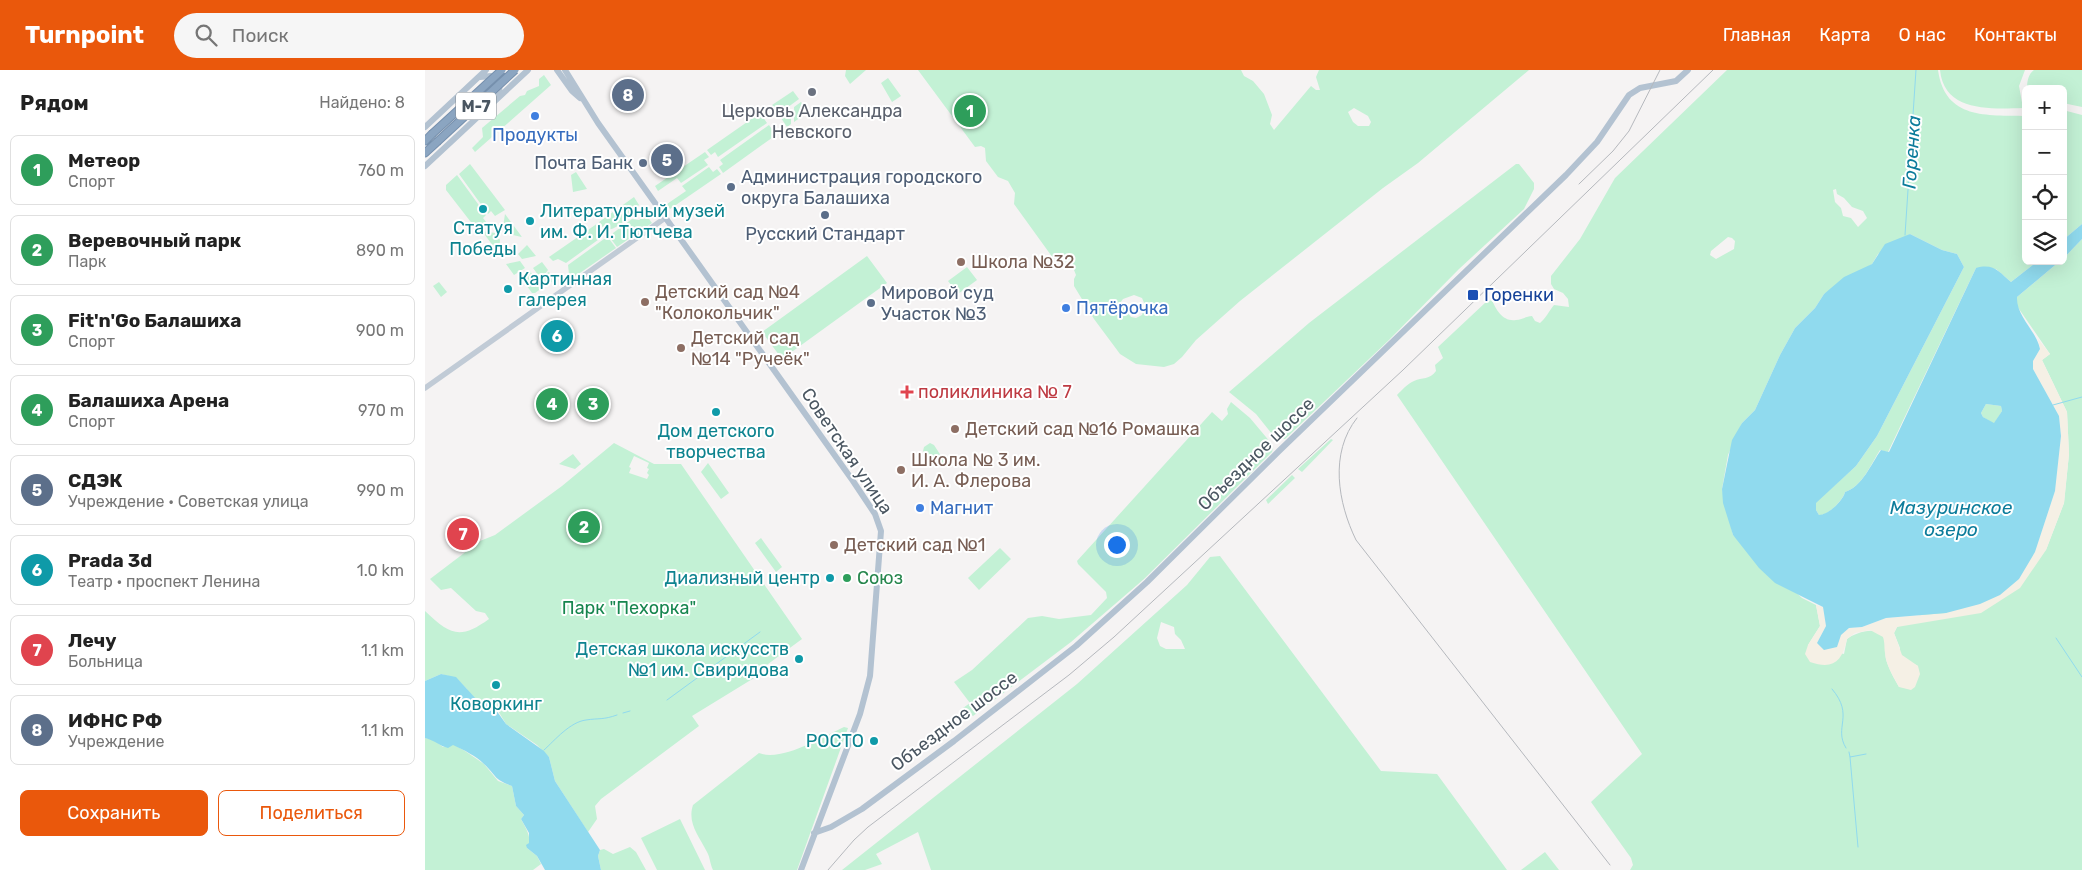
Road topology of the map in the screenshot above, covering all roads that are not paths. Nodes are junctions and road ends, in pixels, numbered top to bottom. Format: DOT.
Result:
graph roads {
  1 [pos="486,70"];
  2 [pos="502,70"];
  3 [pos="515,70"];
  4 [pos="528,70"];
  5 [pos="557,70"];
  6 [pos="565,70"];
  7 [pos="1688,70"];
  8 [pos="478,77"];
  9 [pos="583,100"];
  10 [pos="495,101"];
  11 [pos="425,127"];
  12 [pos="425,141"];
  13 [pos="425,153"];
  14 [pos="425,166"];
  15 [pos="665,218"];
  16 [pos="425,388"];
  17 [pos="814,833"];
  18 [pos="801,870"];
  1 -- 8 [label="main road"];
  2 -- 12 [label="highway, М-7, bridge"];
  3 -- 13 [label="highway, М-7, bridge"];
  4 -- 10 [label="main road"];
  5 -- 9 [label="main road, Советская улица"];
  6 -- 9 [label="main road, Советская улица"];
  7 -- 17 [label="main road, Объездное шоссе"];
  8 -- 10 [label="main road"];
  8 -- 11 [label="main road"];
  9 -- 15 [label="main road, Советская улица"];
  10 -- 14 [label="main road"];
  15 -- 16 [label="main road"];
  15 -- 17 [label="main road, Советская улица"];
  17 -- 18 [label="main road, Советская улица"];
}
